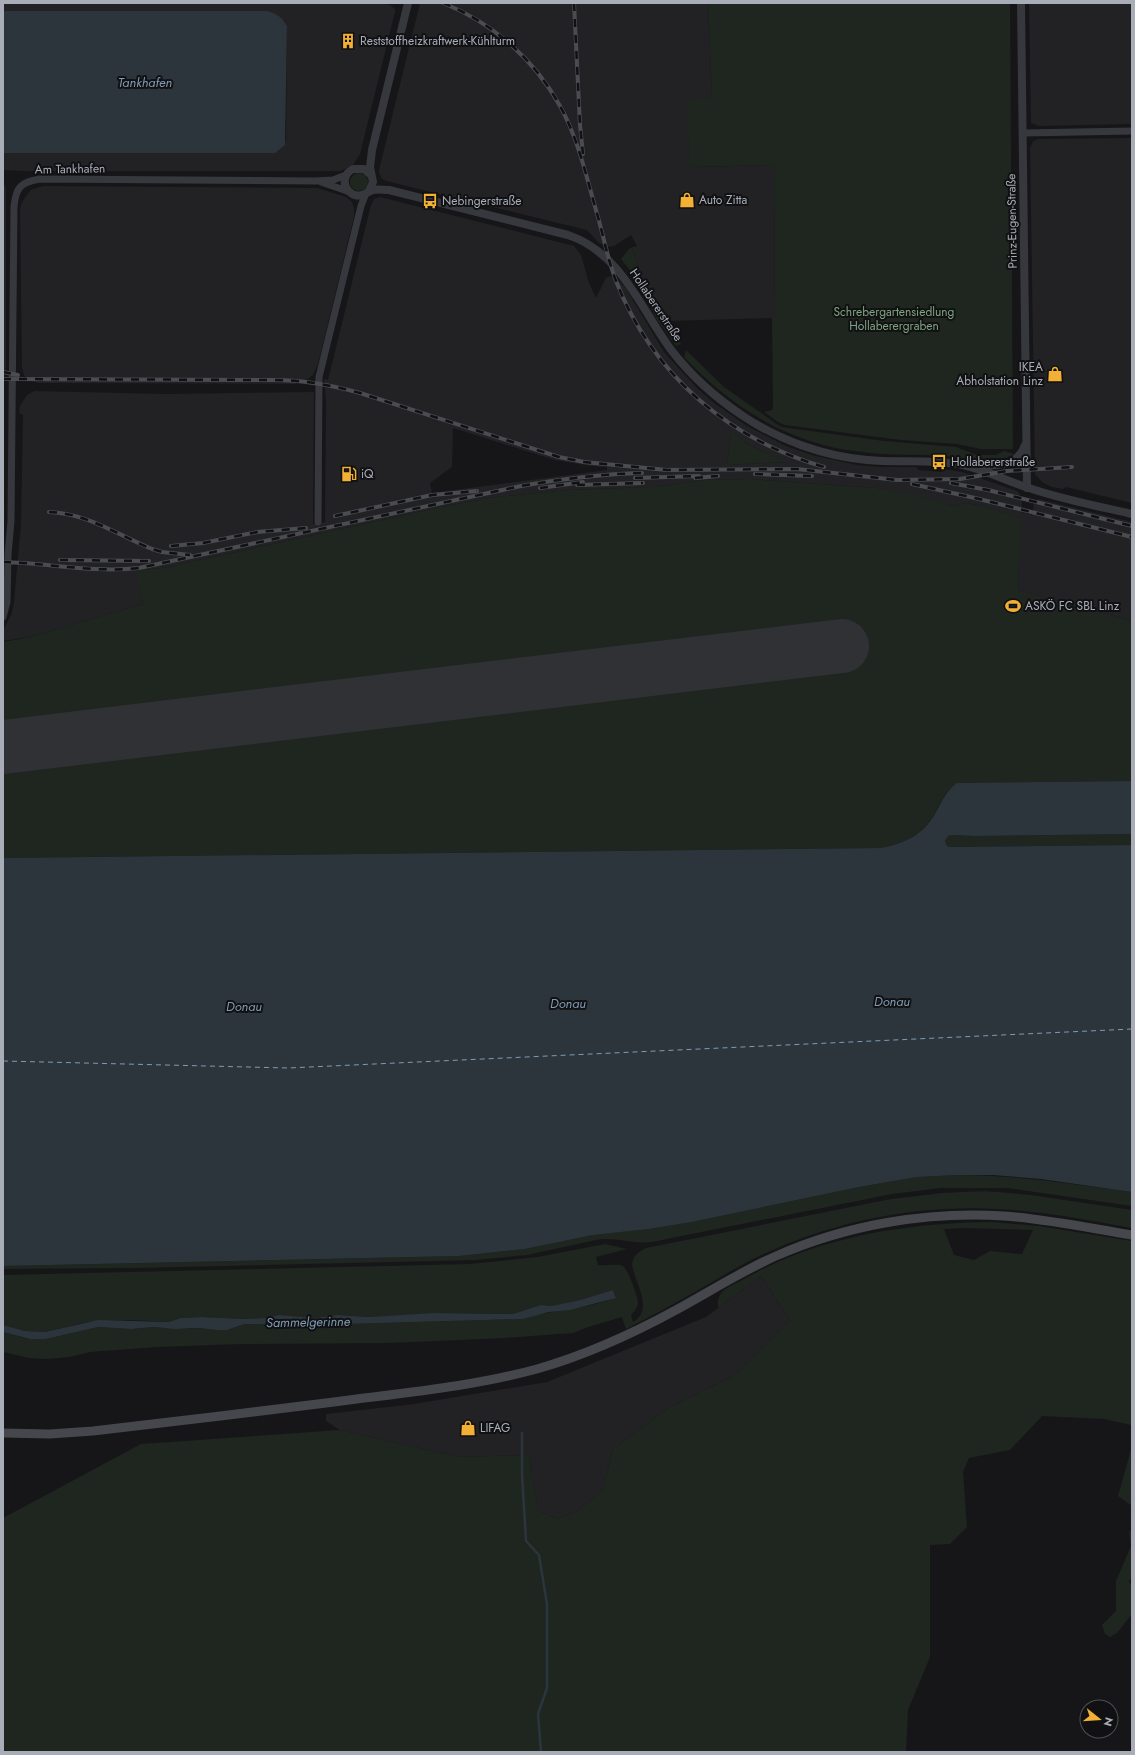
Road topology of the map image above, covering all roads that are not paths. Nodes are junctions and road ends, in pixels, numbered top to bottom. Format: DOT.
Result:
graph roads {
  1 [pos="408,3"];
  2 [pos="1021,3"];
  3 [pos="1132,131"];
  4 [pos="1023,132"];
  5 [pos="372,150"];
  6 [pos="358,168"];
  7 [pos="346,175"];
  8 [pos="372,178"];
  9 [pos="315,181"];
  10 [pos="389,190"];
  11 [pos="368,192"];
  12 [pos="352,194"];
  13 [pos="361,206"];
  14 [pos="1027,439"];
  15 [pos="965,466"];
  16 [pos="1027,488"];
  17 [pos="1132,514"];
  18 [pos="318,522"];
  19 [pos="3,617"];
  20 [pos="1132,1235"];
  21 [pos="3,1433"];
  1 -- 5 [label="street"];
  2 -- 4 [label="street, Prinz-Eugen-Straße"];
  3 -- 4 [label="street"];
  4 -- 14 [label="street, Prinz-Eugen-Straße"];
  5 -- 6 [label="street"];
  5 -- 8 [label="street"];
  6 -- 7 [label="street"];
  6 -- 8 [label="street"];
  7 -- 9 [label="street, Am Tankhafen"];
  7 -- 12 [label="street"];
  8 -- 10 [label="street, Hollabererstraße"];
  8 -- 11 [label="street"];
  9 -- 12 [label="street, Am Tankhafen"];
  9 -- 19 [label="street, Am Tankhafen"];
  10 -- 11 [label="street, Hollabererstraße"];
  10 -- 15 [label="street, Hollabererstraße"];
  11 -- 12 [label="street"];
  11 -- 13 [label="street"];
  12 -- 13 [label="street"];
  13 -- 18 [label="street"];
  14 -- 15 [label="street, Prinz-Eugen-Straße"];
  14 -- 16 [label="street, Prinz-Eugen-Straße"];
  15 -- 16 [label="street, Hollabererstraße"];
  16 -- 17 [label="street, Hollabererstraße"];
  20 -- 21 [label="main road"];
}
